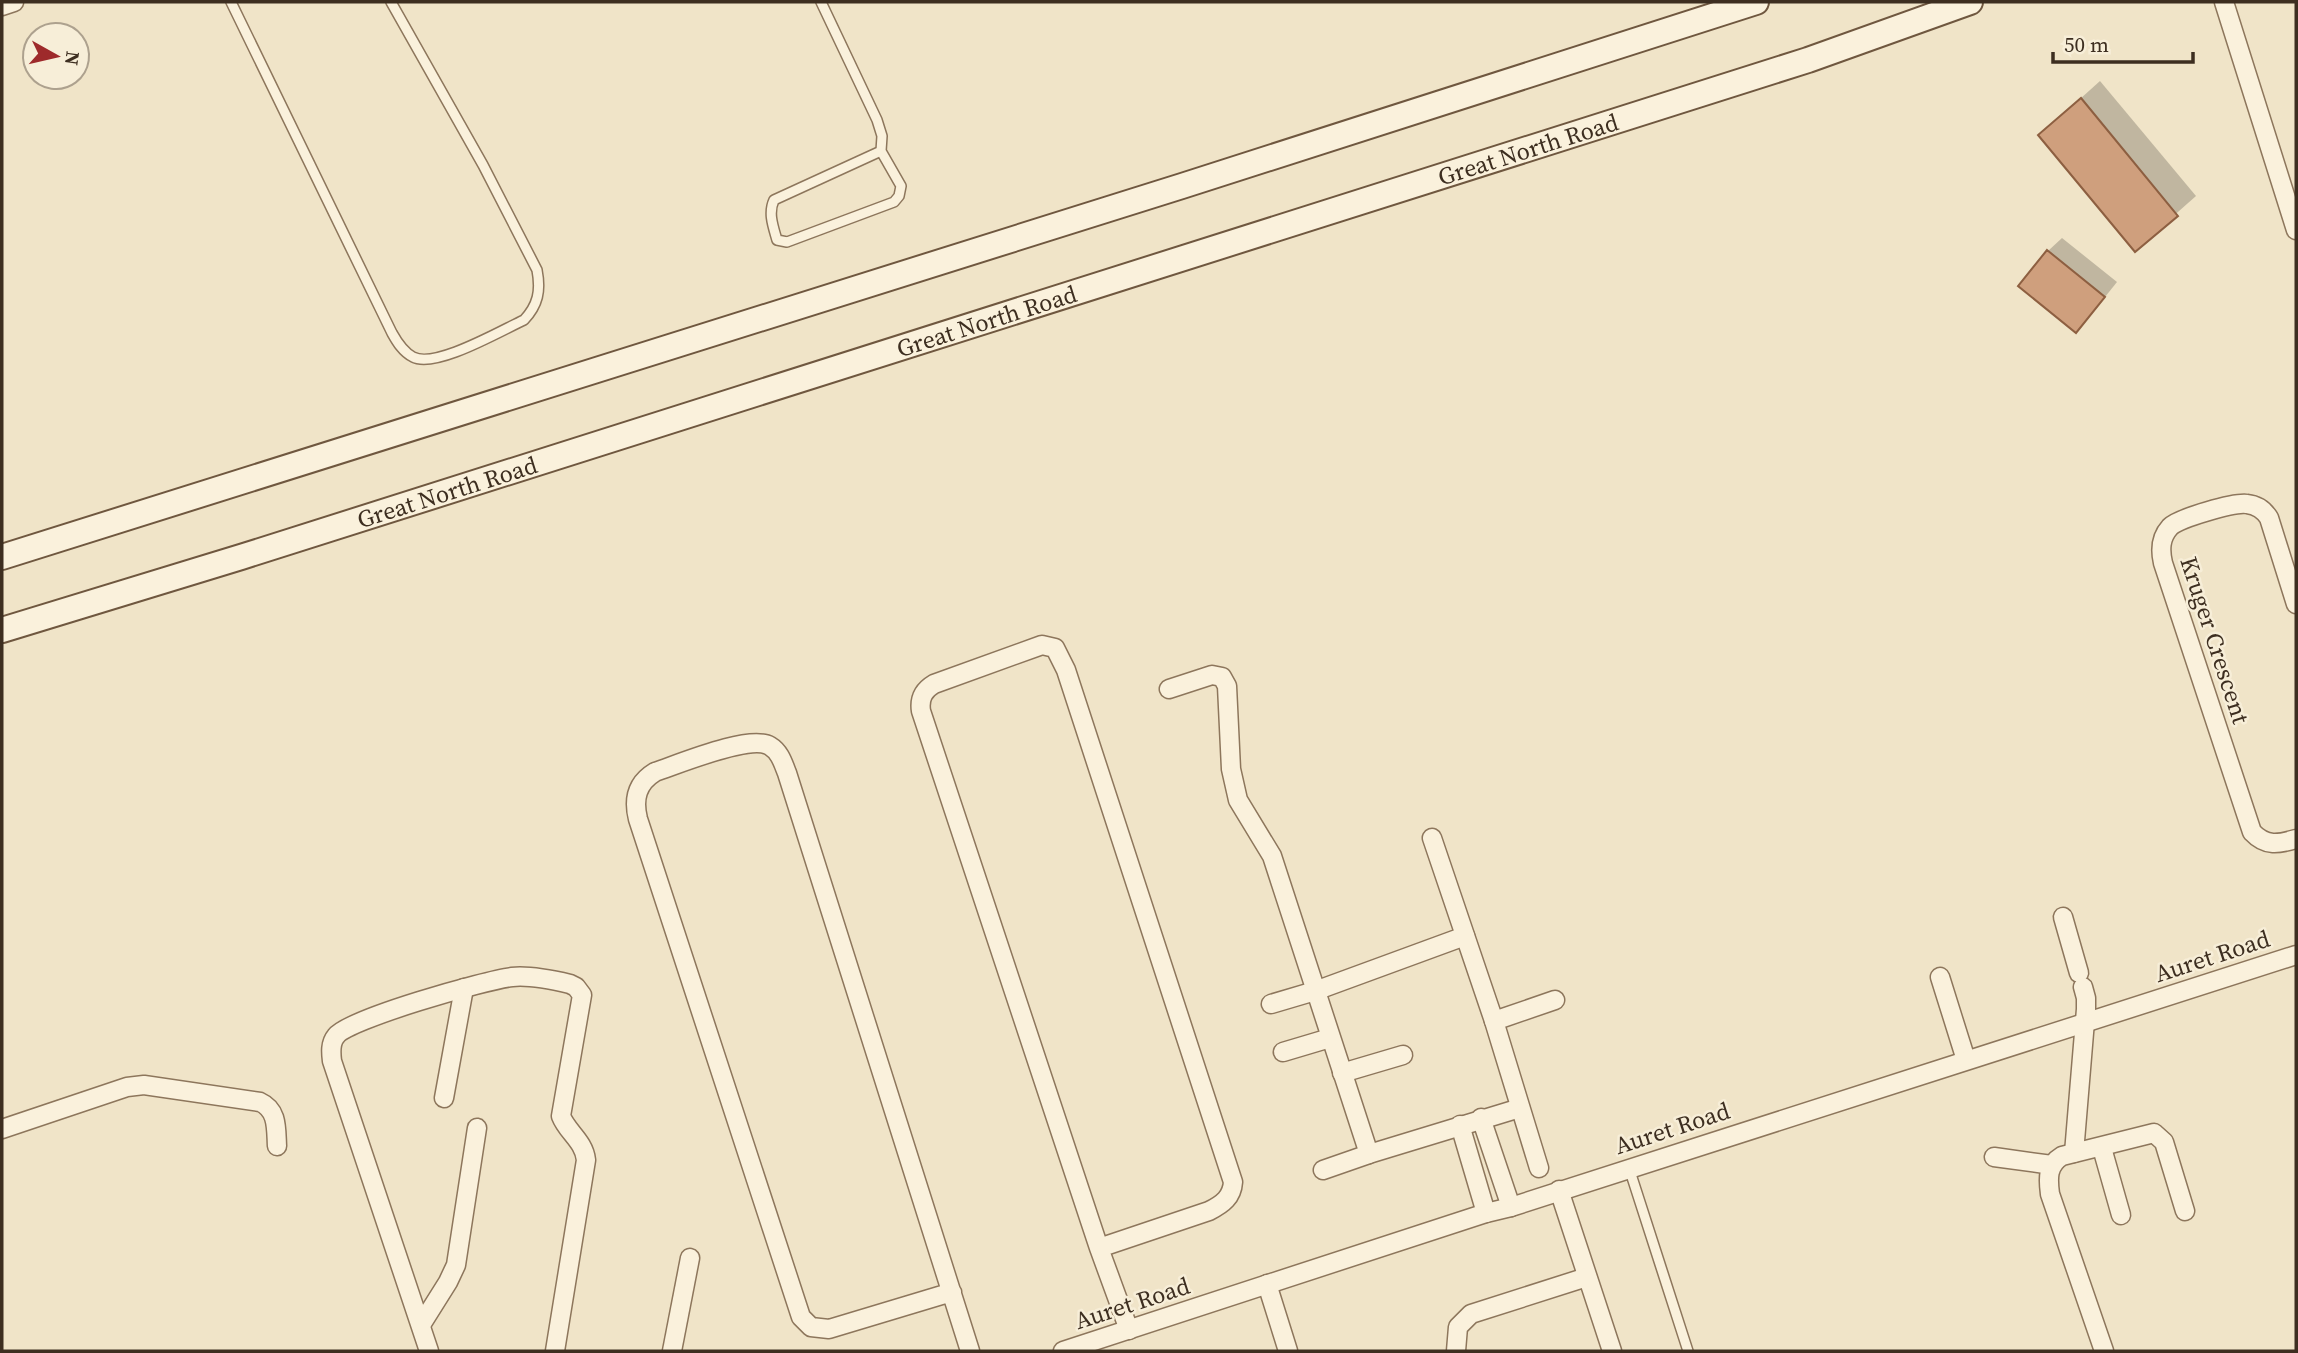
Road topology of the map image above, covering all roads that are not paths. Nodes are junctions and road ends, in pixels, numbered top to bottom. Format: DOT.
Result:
graph roads {
  1 [pos="14,2"];
  2 [pos="231,2"];
  3 [pos="391,2"];
  4 [pos="821,2"];
  5 [pos="1756,2"];
  6 [pos="1970,2"];
  7 [pos="2224,2"];
  8 [pos="2,6"];
  9 [pos="881,151"];
  10 [pos="2296,226"];
  11 [pos="2,557"];
  12 [pos="2296,604"];
  13 [pos="2,630"];
  14 [pos="1169,689"];
  15 [pos="1432,838"];
  16 [pos="2296,838"];
  17 [pos="2063,917"];
  18 [pos="1465,936"];
  19 [pos="2296,955"];
  20 [pos="1940,977"];
  21 [pos="464,988"];
  22 [pos="1315,991"];
  23 [pos="1556,1000"];
  24 [pos="1271,1004"];
  25 [pos="1494,1021"];
  26 [pos="2084,1023"];
  27 [pos="1330,1038"];
  28 [pos="1283,1052"];
  29 [pos="1403,1055"];
  30 [pos="1966,1060"];
  31 [pos="1342,1073"];
  32 [pos="444,1098"];
  33 [pos="1520,1108"];
  34 [pos="1481,1118"];
  35 [pos="1460,1125"];
  36 [pos="477,1128"];
  37 [pos="2,1129"];
  38 [pos="277,1146"];
  39 [pos="2102,1147"];
  40 [pos="2074,1153"];
  41 [pos="1369,1154"];
  42 [pos="1994,1157"];
  43 [pos="2052,1165"];
  44 [pos="1539,1168"];
  45 [pos="1629,1168"];
  46 [pos="1323,1171"];
  47 [pos="1559,1190"];
  48 [pos="1511,1206"];
  49 [pos="2185,1210"];
  50 [pos="1486,1213"];
  51 [pos="2121,1215"];
  52 [pos="1099,1248"];
  53 [pos="690,1258"];
  54 [pos="1587,1277"];
  55 [pos="1267,1284"];
  56 [pos="951,1292"];
  57 [pos="421,1325"];
  58 [pos="1129,1330"];
  59 [pos="429,1351"];
  60 [pos="555,1351"];
  61 [pos="672,1351"];
  62 [pos="970,1351"];
  63 [pos="1063,1351"];
  64 [pos="1288,1351"];
  65 [pos="1456,1351"];
  66 [pos="1612,1351"];
  67 [pos="1688,1351"];
  68 [pos="2104,1351"];
  1 -- 8 [label="street"];
  2 -- 3 [label="lane"];
  4 -- 9 [label="lane"];
  5 -- 11 [label="main road"];
  6 -- 13 [label="main road, Great North Road"];
  7 -- 10 [label="street"];
  9 -- 9 [label="lane"];
  12 -- 16 [label="street, Kruger Crescent"];
  14 -- 22 [label="street"];
  15 -- 18 [label="street"];
  17 -- 26 [label="street"];
  18 -- 22 [label="street"];
  18 -- 25 [label="street"];
  19 -- 26 [label="street, Auret Road"];
  20 -- 30 [label="street"];
  21 -- 32 [label="street"];
  21 -- 57 [label="street"];
  21 -- 60 [label="street"];
  22 -- 24 [label="street"];
  22 -- 27 [label="street"];
  23 -- 25 [label="street"];
  25 -- 33 [label="street"];
  26 -- 30 [label="street, Auret Road"];
  26 -- 40 [label="street"];
  27 -- 28 [label="street"];
  27 -- 31 [label="street"];
  29 -- 31 [label="street"];
  30 -- 45 [label="street, Auret Road"];
  31 -- 41 [label="street"];
  33 -- 34 [label="street"];
  33 -- 44 [label="street"];
  34 -- 35 [label="street"];
  34 -- 48 [label="street"];
  35 -- 41 [label="street"];
  35 -- 50 [label="street"];
  36 -- 57 [label="street"];
  37 -- 38 [label="street"];
  39 -- 40 [label="street"];
  39 -- 49 [label="street"];
  39 -- 51 [label="street"];
  40 -- 43 [label="street"];
  41 -- 46 [label="street"];
  42 -- 43 [label="street"];
  43 -- 68 [label="street"];
  45 -- 47 [label="street, Auret Road"];
  45 -- 67 [label="lane"];
  47 -- 48 [label="street, Auret Road"];
  47 -- 54 [label="street"];
  48 -- 50 [label="street, Auret Road"];
  50 -- 55 [label="street, Auret Road"];
  52 -- 52 [label="street"];
  52 -- 58 [label="street"];
  53 -- 61 [label="street"];
  54 -- 65 [label="street"];
  54 -- 66 [label="street"];
  55 -- 58 [label="street, Auret Road"];
  55 -- 64 [label="street"];
  56 -- 56 [label="street"];
  56 -- 62 [label="street"];
  57 -- 59 [label="street"];
  58 -- 63 [label="street, Auret Road"];
}
